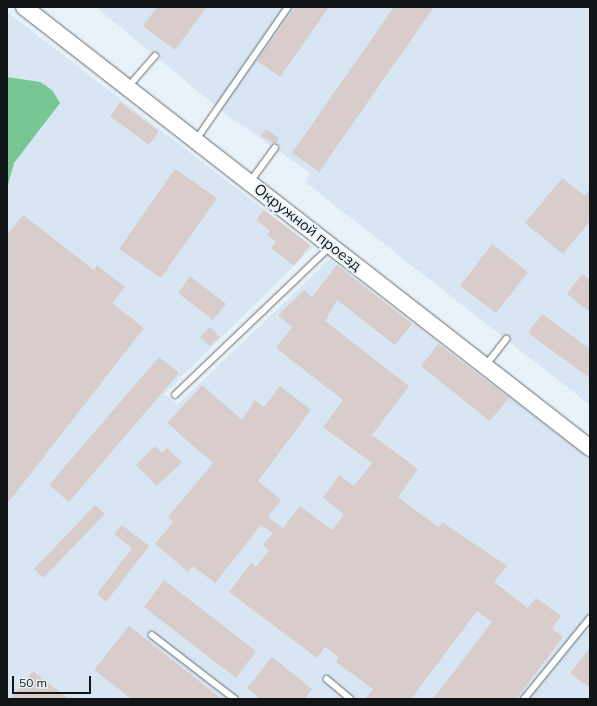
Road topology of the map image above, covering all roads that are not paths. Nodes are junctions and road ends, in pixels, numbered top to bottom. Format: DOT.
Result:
graph roads {
  1 [pos="24,7"];
  2 [pos="288,7"];
  3 [pos="155,56"];
  4 [pos="128,87"];
  5 [pos="196,140"];
  6 [pos="275,148"];
  7 [pos="250,182"];
  8 [pos="332,245"];
  9 [pos="506,339"];
  10 [pos="486,365"];
  11 [pos="175,395"];
  12 [pos="590,448"];
  13 [pos="590,618"];
  14 [pos="152,635"];
  15 [pos="327,679"];
  16 [pos="235,699"];
  17 [pos="351,699"];
  18 [pos="524,699"];
  1 -- 4 [label="street, Окружной проезд"];
  2 -- 5 [label="lane"];
  3 -- 4 [label="lane"];
  4 -- 5 [label="street, Окружной проезд"];
  5 -- 7 [label="street, Окружной проезд"];
  6 -- 7 [label="lane"];
  7 -- 8 [label="street, Окружной проезд"];
  8 -- 10 [label="street, Окружной проезд"];
  8 -- 11 [label="lane"];
  9 -- 10 [label="lane"];
  10 -- 12 [label="street, Окружной проезд"];
  13 -- 18 [label="lane"];
  14 -- 16 [label="lane"];
  15 -- 17 [label="lane"];
}
